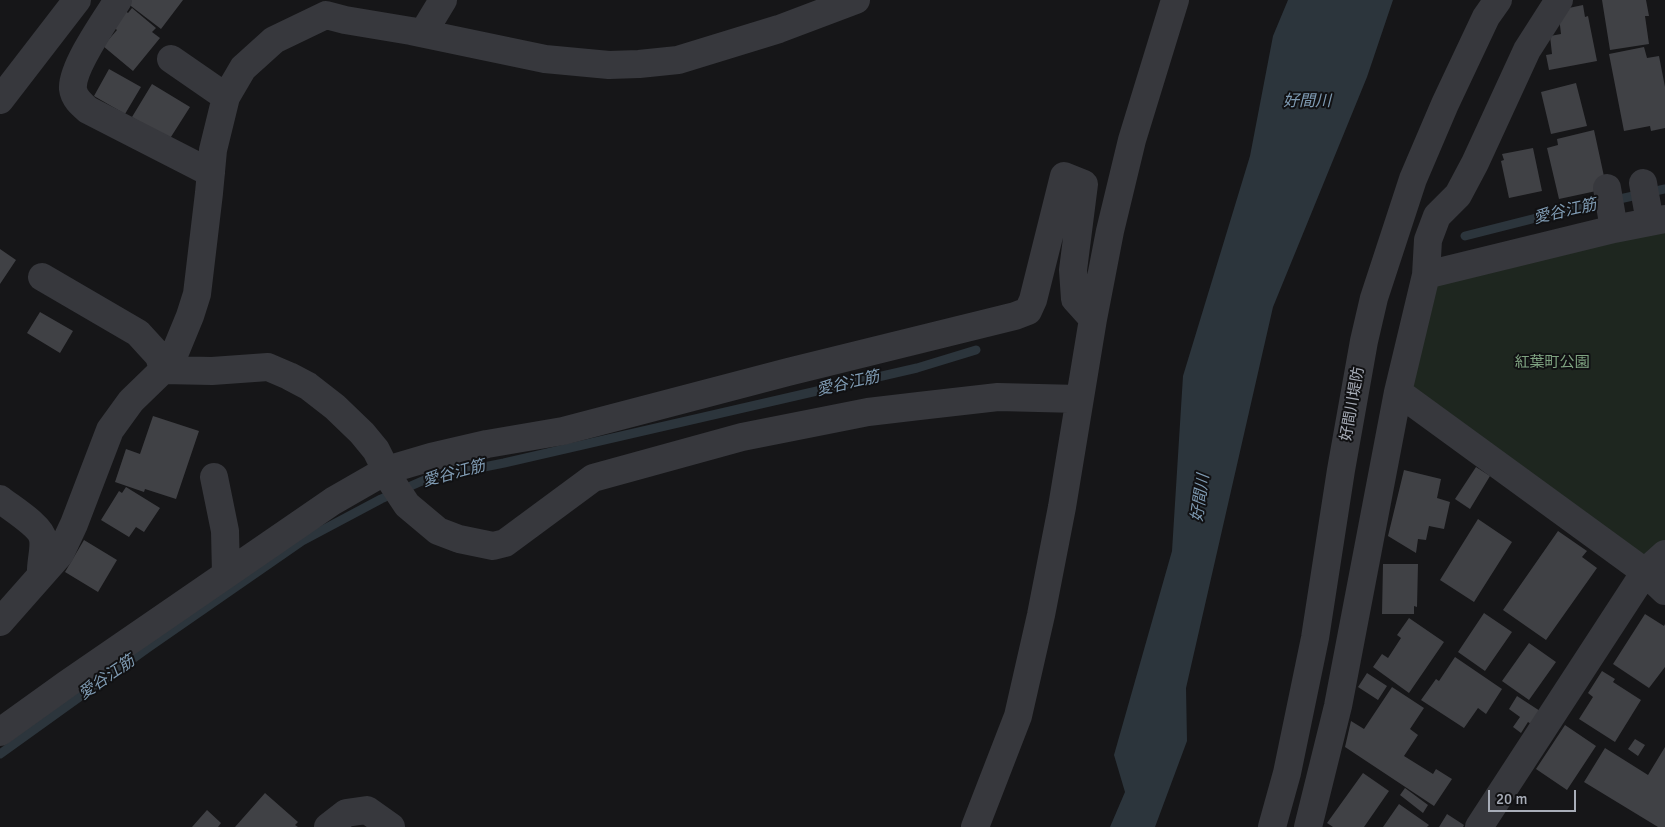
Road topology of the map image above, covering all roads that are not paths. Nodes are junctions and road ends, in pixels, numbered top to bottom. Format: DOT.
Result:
graph roads {
  1 [pos="77,0"];
  2 [pos="118,0"];
  3 [pos="444,0"];
  4 [pos="856,0"];
  5 [pos="1175,0"];
  6 [pos="1498,0"];
  7 [pos="1559,0"];
  8 [pos="423,33"];
  9 [pos="171,59"];
  10 [pos="226,97"];
  11 [pos="0,100"];
  12 [pos="211,174"];
  13 [pos="1643,183"];
  14 [pos="1607,188"];
  15 [pos="1657,221"];
  16 [pos="1614,230"];
  17 [pos="1426,275"];
  18 [pos="42,277"];
  19 [pos="1093,319"];
  20 [pos="163,370"];
  21 [pos="1398,392"];
  22 [pos="1079,400"];
  23 [pos="387,470"];
  24 [pos="214,477"];
  25 [pos="0,499"];
  26 [pos="1665,554"];
  27 [pos="1645,572"];
  28 [pos="226,574"];
  29 [pos="41,575"];
  30 [pos="1665,591"];
  31 [pos="0,622"];
  32 [pos="0,732"];
  33 [pos="328,827"];
  34 [pos="391,827"];
  35 [pos="975,827"];
  36 [pos="1272,827"];
  37 [pos="1308,827"];
  38 [pos="1479,827"];
  1 -- 11 [label="street"];
  2 -- 12 [label="street"];
  3 -- 8 [label="street"];
  4 -- 8 [label="street"];
  5 -- 19 [label="street"];
  6 -- 36 [label="street, 好間川堤防"];
  7 -- 17 [label="street"];
  8 -- 10 [label="street"];
  9 -- 10 [label="street"];
  10 -- 12 [label="street"];
  12 -- 20 [label="street"];
  13 -- 15 [label="street"];
  14 -- 16 [label="street"];
  15 -- 16 [label="street"];
  16 -- 17 [label="street"];
  17 -- 21 [label="street"];
  18 -- 20 [label="street"];
  19 -- 22 [label="street"];
  19 -- 23 [label="street"];
  20 -- 23 [label="street"];
  20 -- 29 [label="street"];
  21 -- 27 [label="street"];
  21 -- 37 [label="street"];
  22 -- 23 [label="street"];
  22 -- 35 [label="street"];
  23 -- 28 [label="street"];
  24 -- 28 [label="street"];
  25 -- 29 [label="street"];
  26 -- 27 [label="street"];
  27 -- 30 [label="street"];
  27 -- 38 [label="street"];
  28 -- 32 [label="street"];
  29 -- 31 [label="street"];
  33 -- 34 [label="street"];
}
